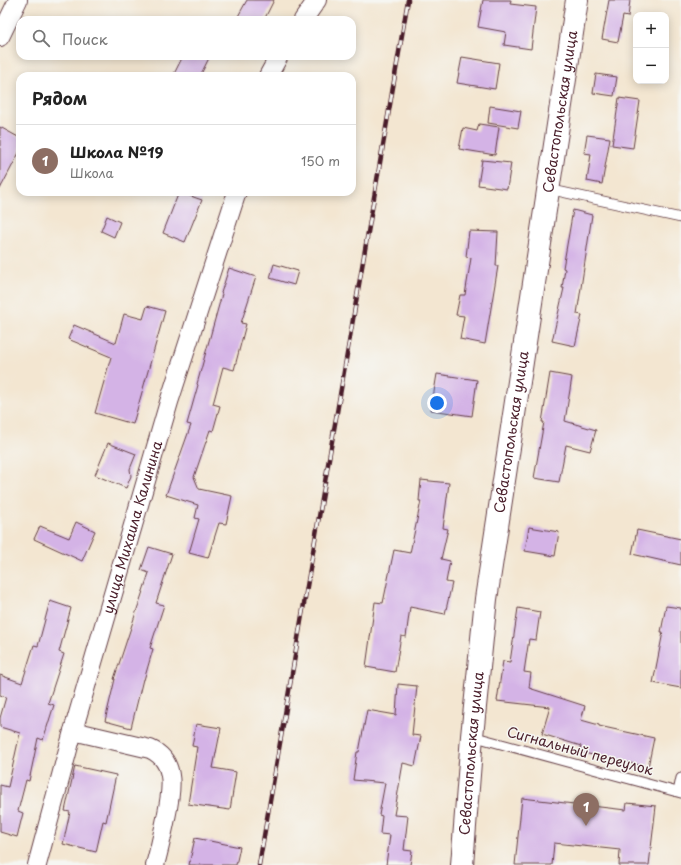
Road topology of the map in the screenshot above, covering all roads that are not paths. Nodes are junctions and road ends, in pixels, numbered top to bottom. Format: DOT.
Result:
graph roads {
  1 [pos="18,0"];
  2 [pos="317,0"];
  3 [pos="577,0"];
  4 [pos="306,16"];
  5 [pos="0,37"];
  6 [pos="277,60"];
  7 [pos="270,72"];
  8 [pos="548,189"];
  9 [pos="236,196"];
  10 [pos="681,218"];
  11 [pos="73,731"];
  12 [pos="472,736"];
  13 [pos="681,778"];
  14 [pos="680,793"];
  15 [pos="37,865"];
  16 [pos="155,865"];
  17 [pos="462,865"];
  1 -- 5 [label="street"];
  2 -- 4 [label="street"];
  3 -- 8 [label="street, Севастопольская улица"];
  6 -- 7 [label="street"];
  8 -- 10 [label="lane"];
  8 -- 12 [label="street, Севастопольская улица"];
  9 -- 11 [label="street, улица Михаила Калинина"];
  11 -- 15 [label="street, улица Михаила Калинина"];
  11 -- 16 [label="street"];
  12 -- 14 [label="lane, Сигнальный переулок"];
  12 -- 17 [label="street, Севастопольская улица"];
  13 -- 14 [label="lane"];
}
